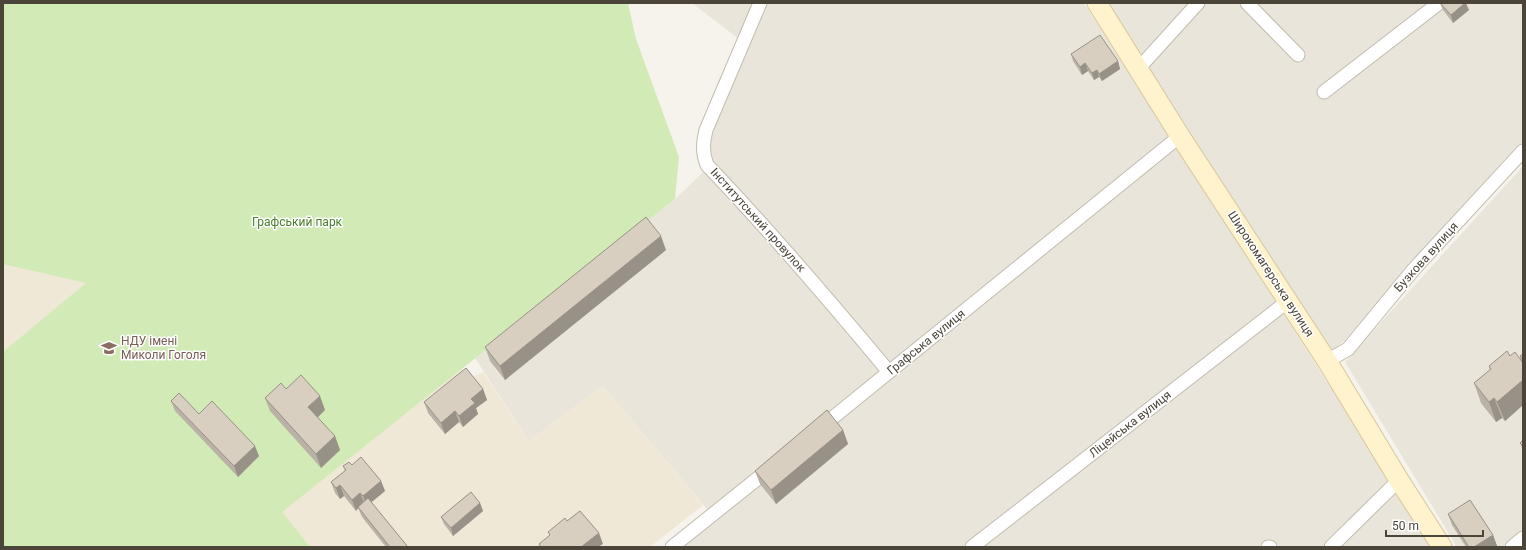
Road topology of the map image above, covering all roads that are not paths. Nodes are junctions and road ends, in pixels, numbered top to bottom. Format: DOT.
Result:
graph roads {
  1 [pos="760,3"];
  2 [pos="1097,3"];
  3 [pos="1198,3"];
  4 [pos="1247,3"];
  5 [pos="1439,3"];
  6 [pos="1298,55"];
  7 [pos="1139,68"];
  8 [pos="1324,92"];
  9 [pos="1180,136"];
  10 [pos="1523,151"];
  11 [pos="1288,301"];
  12 [pos="1328,361"];
  13 [pos="889,372"];
  14 [pos="808,437"];
  15 [pos="784,457"];
  16 [pos="1400,480"];
  17 [pos="1523,538"];
  18 [pos="672,547"];
  19 [pos="972,547"];
  20 [pos="1331,547"];
  21 [pos="1442,547"];
  22 [pos="1512,547"];
  1 -- 13 [label="street, Інститутський провулок"];
  2 -- 7 [label="street, Широкомагерська вулиця"];
  3 -- 7 [label="street"];
  4 -- 6 [label="street"];
  5 -- 8 [label="street"];
  7 -- 9 [label="street, Широкомагерська вулиця"];
  9 -- 11 [label="street, Широкомагерська вулиця"];
  9 -- 13 [label="street, Графська вулиця"];
  10 -- 12 [label="street, Бузкова вулиця"];
  11 -- 12 [label="street, Широкомагерська вулиця"];
  11 -- 19 [label="street, Ліцейська вулиця"];
  12 -- 16 [label="street, Широкомагерська вулиця"];
  13 -- 14 [label="street, Графська вулиця"];
  15 -- 18 [label="street"];
  16 -- 20 [label="street"];
  16 -- 21 [label="street, Широкомагерська вулиця"];
  17 -- 22 [label="street"];
}
